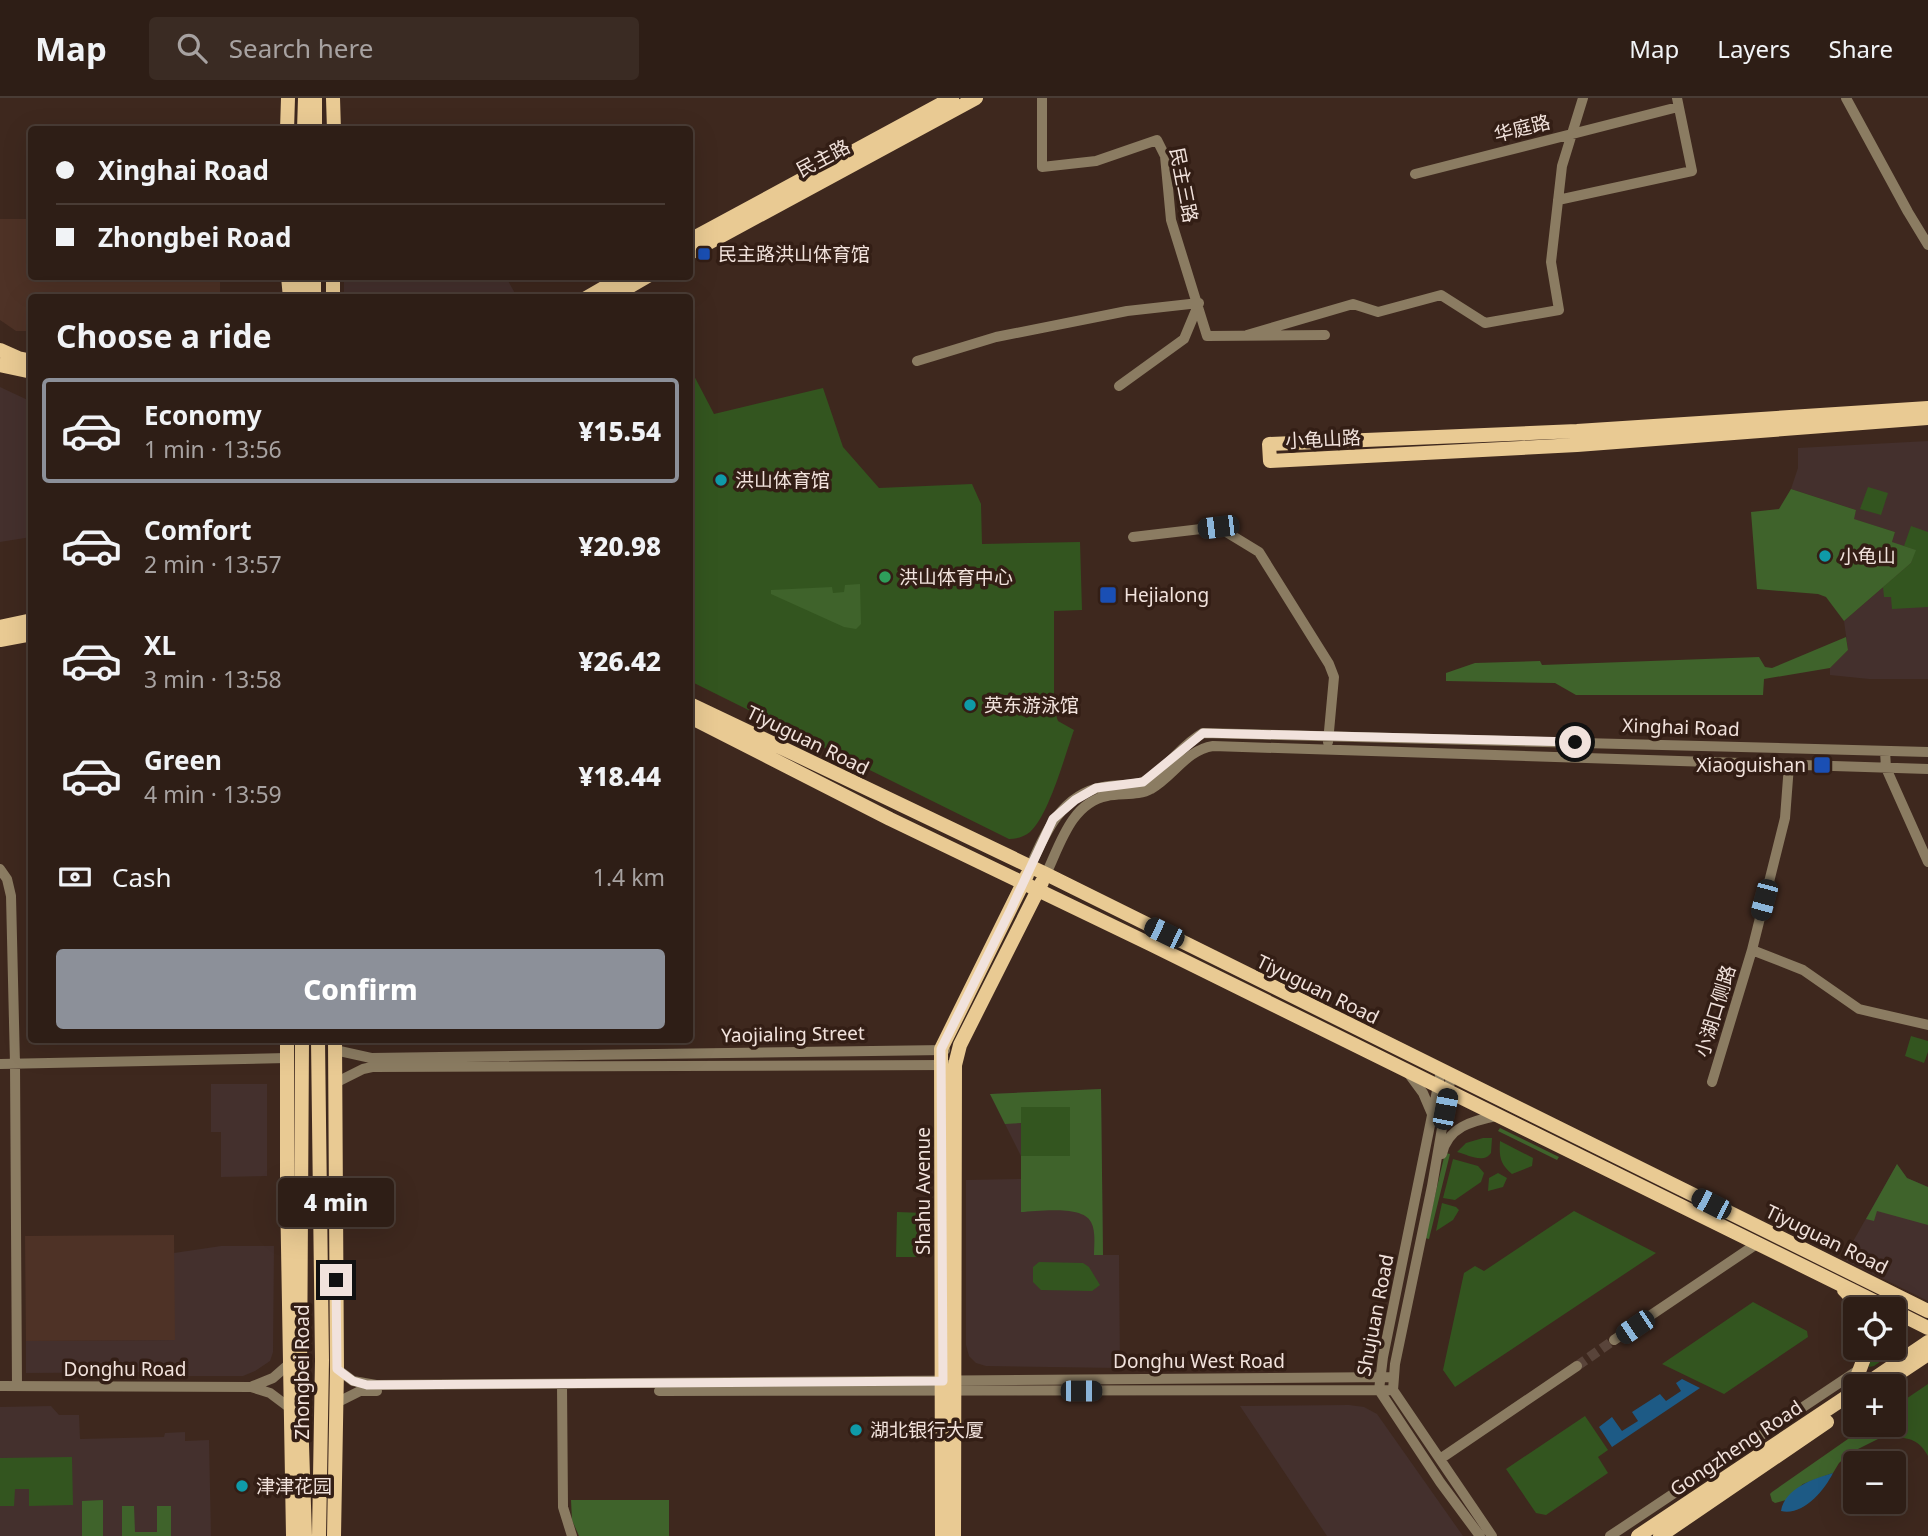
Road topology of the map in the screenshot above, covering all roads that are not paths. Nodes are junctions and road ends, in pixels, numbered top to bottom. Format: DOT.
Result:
graph roads {
  1 [pos="288,98"];
  2 [pos="305,98"];
  3 [pos="316,98"];
  4 [pos="333,98"];
  5 [pos="952,98"];
  6 [pos="976,98"];
  7 [pos="1042,98"];
  8 [pos="1583,98"];
  9 [pos="1846,98"];
  10 [pos="1677,102"];
  11 [pos="288,126"];
  12 [pos="304,126"];
  13 [pos="315,126"];
  14 [pos="334,126"];
  15 [pos="1572,134"];
  16 [pos="1415,173"];
  17 [pos="1558,200"];
  18 [pos="693,238"];
  19 [pos="1928,245"];
  20 [pos="693,252"];
  21 [pos="617,280"];
  22 [pos="641,280"];
  23 [pos="593,294"];
  24 [pos="617,294"];
  25 [pos="1199,303"];
  26 [pos="1247,335"];
  27 [pos="1325,335"];
  28 [pos="0,350"];
  29 [pos="28,360"];
  30 [pos="917,360"];
  31 [pos="0,365"];
  32 [pos="28,371"];
  33 [pos="1119,386"];
  34 [pos="1928,408"];
  35 [pos="1928,418"];
  36 [pos="1133,537"];
  37 [pos="28,621"];
  38 [pos="0,627"];
  39 [pos="28,635"];
  40 [pos="0,640"];
  41 [pos="693,705"];
  42 [pos="693,719"];
  43 [pos="1329,735"];
  44 [pos="1885,751"];
  45 [pos="1328,752"];
  46 [pos="1928,752"];
  47 [pos="1789,765"];
  48 [pos="1886,768"];
  49 [pos="1928,769"];
  50 [pos="1928,862"];
  51 [pos="1030,867"];
  52 [pos="0,869"];
  53 [pos="1046,874"];
  54 [pos="1023,882"];
  55 [pos="1038,890"];
  56 [pos="1752,950"];
  57 [pos="1928,1025"];
  58 [pos="287,1043"];
  59 [pos="302,1043"];
  60 [pos="318,1043"];
  61 [pos="335,1045"];
  62 [pos="941,1049"];
  63 [pos="287,1058"];
  64 [pos="951,1062"];
  65 [pos="0,1064"];
  66 [pos="15,1064"];
  67 [pos="1407,1072"];
  68 [pos="1446,1074"];
  69 [pos="1712,1082"];
  70 [pos="335,1083"];
  71 [pos="1443,1090"];
  72 [pos="1432,1115"];
  73 [pos="1496,1116"];
  74 [pos="1435,1166"];
  75 [pos="287,1189"];
  76 [pos="321,1219"];
  77 [pos="301,1234"];
  78 [pos="1758,1243"];
  79 [pos="336,1280"];
  80 [pos="1839,1283"];
  81 [pos="1851,1297"];
  82 [pos="1866,1297"];
  83 [pos="1928,1311"];
  84 [pos="1906,1317"];
  85 [pos="1928,1328"];
  86 [pos="1614,1340"];
  87 [pos="1928,1342"];
  88 [pos="1928,1354"];
  89 [pos="1863,1360"];
  90 [pos="289,1364"];
  91 [pos="1577,1366"];
  92 [pos="337,1369"];
  93 [pos="1860,1369"];
  94 [pos="1859,1374"];
  95 [pos="1881,1374"];
  96 [pos="1898,1374"];
  97 [pos="1379,1377"];
  98 [pos="1394,1377"];
  99 [pos="0,1386"];
  100 [pos="17,1386"];
  101 [pos="948,1386"];
  102 [pos="251,1387"];
  103 [pos="562,1388"];
  104 [pos="1379,1390"];
  105 [pos="1393,1390"];
  106 [pos="336,1403"];
  107 [pos="1843,1403"];
  108 [pos="1843,1403"];
  109 [pos="290,1408"];
  110 [pos="1440,1459"];
  111 [pos="321,1482"];
  112 [pos="302,1483"];
  113 [pos="295,1536"];
  114 [pos="304,1536"];
  115 [pos="319,1536"];
  116 [pos="332,1536"];
  117 [pos="572,1536"];
  118 [pos="942,1536"];
  119 [pos="954,1536"];
  120 [pos="1480,1536"];
  121 [pos="1492,1536"];
  122 [pos="1610,1536"];
  123 [pos="1638,1536"];
  124 [pos="1660,1536"];
  1 -- 11 [label="main road"];
  2 -- 12 [label="main road"];
  3 -- 13 [label="main road"];
  4 -- 14 [label="main road"];
  5 -- 18 [label="main road, 民主路"];
  6 -- 20 [label="main road, 民主路"];
  7 -- 25 [label="street, 民主三路"];
  8 -- 15 [label="street"];
  9 -- 19 [label="street"];
  10 -- 15 [label="street, 华庭路"];
  10 -- 17 [label="street"];
  15 -- 16 [label="street, 华庭路"];
  15 -- 17 [label="street"];
  17 -- 26 [label="street"];
  21 -- 23 [label="main road"];
  22 -- 24 [label="main road"];
  25 -- 26 [label="street, 民主三路"];
  25 -- 30 [label="street"];
  25 -- 33 [label="street"];
  26 -- 27 [label="street"];
  28 -- 29 [label="main road"];
  31 -- 32 [label="main road"];
  34 -- 35 [label="main road, 小龟山路"];
  36 -- 43 [label="street"];
  37 -- 38 [label="main road"];
  39 -- 40 [label="main road"];
  41 -- 51 [label="main road, Tiyuguan Road"];
  42 -- 54 [label="main road, Tiyuguan Road"];
  43 -- 44 [label="street, Xinghai Road"];
  43 -- 45 [label="street"];
  43 -- 51 [label="street, Xinghai Road"];
  44 -- 46 [label="street, Xinghai Road"];
  44 -- 48 [label="street"];
  45 -- 47 [label="street, Xinghai Road"];
  45 -- 53 [label="street, Xinghai Road"];
  47 -- 48 [label="street, Xinghai Road"];
  47 -- 56 [label="street, 小湖口侧路"];
  48 -- 49 [label="street, Xinghai Road"];
  48 -- 50 [label="street"];
  51 -- 53 [label="main road, Tiyuguan Road"];
  51 -- 54 [label="main road, Shahu Avenue"];
  52 -- 66 [label="street"];
  53 -- 55 [label="main road, Shahu Avenue"];
  53 -- 68 [label="main road, Tiyuguan Road"];
  54 -- 55 [label="main road, Tiyuguan Road"];
  54 -- 62 [label="main road, Shahu Avenue"];
  55 -- 64 [label="main road, Shahu Avenue"];
  55 -- 67 [label="main road, Tiyuguan Road"];
  56 -- 57 [label="street, 小湖口侧路"];
  56 -- 69 [label="street, 小湖口侧路"];
  58 -- 63 [label="main road, Zhongbei Road"];
  59 -- 77 [label="main road, Zhongbei Road"];
  60 -- 76 [label="main road, Zhongbei Road"];
  61 -- 62 [label="street, Yaojialing Street"];
  61 -- 70 [label="main road, Zhongbei Road"];
  62 -- 64 [label="main road, Shahu Avenue"];
  63 -- 66 [label="street"];
  63 -- 75 [label="main road, Zhongbei Road"];
  64 -- 70 [label="street, Yaojialing Street"];
  64 -- 101 [label="main road, Shahu Avenue"];
  65 -- 66 [label="street"];
  66 -- 100 [label="street"];
  67 -- 71 [label="main road, Tiyuguan Road"];
  67 -- 72 [label="street"];
  68 -- 71 [label="street, Shujuan Road"];
  68 -- 83 [label="main road, Tiyuguan Road"];
  70 -- 79 [label="main road, Zhongbei Road"];
  71 -- 72 [label="street, Shujuan Road"];
  71 -- 73 [label="main road, Tiyuguan Road"];
  71 -- 74 [label="street, Shujuan Road"];
  72 -- 97 [label="street, Shujuan Road"];
  73 -- 74 [label="street"];
  73 -- 78 [label="main road, Tiyuguan Road"];
  74 -- 98 [label="street, Shujuan Road"];
  75 -- 77 [label="main road"];
  75 -- 90 [label="main road, Zhongbei Road"];
  76 -- 79 [label="main road"];
  76 -- 111 [label="main road, Zhongbei Road"];
  77 -- 112 [label="main road, Zhongbei Road"];
  78 -- 80 [label="main road, Tiyuguan Road"];
  78 -- 86 [label="street"];
  79 -- 92 [label="main road, Zhongbei Road"];
  80 -- 81 [label="main road"];
  80 -- 82 [label="main road, Tiyuguan Road"];
  84 -- 85 [label="main road, Tiyuguan Road"];
  87 -- 95 [label="main road"];
  88 -- 96 [label="main road"];
  89 -- 93 [label="main road"];
  90 -- 102 [label="street, Donghu Road"];
  90 -- 109 [label="main road, Zhongbei Road"];
  91 -- 110 [label="street"];
  92 -- 103 [label="street, Donghu West Road"];
  92 -- 106 [label="main road, Zhongbei Road"];
  93 -- 94 [label="main road"];
  93 -- 122 [label="street"];
  97 -- 98 [label="street, Donghu West Road"];
  97 -- 101 [label="street, Donghu West Road"];
  97 -- 104 [label="street, Shujuan Road"];
  98 -- 105 [label="street, Shujuan Road"];
  99 -- 100 [label="street, Donghu Road"];
  100 -- 102 [label="street, Donghu Road"];
  101 -- 103 [label="street, Donghu West Road"];
  101 -- 104 [label="street, Donghu West Road"];
  101 -- 118 [label="main road, Shahu Avenue"];
  101 -- 119 [label="main road, Shahu Avenue"];
  102 -- 109 [label="street, Donghu Road"];
  103 -- 106 [label="street, Donghu West Road"];
  103 -- 117 [label="street"];
  104 -- 105 [label="street, Donghu West Road"];
  104 -- 120 [label="street, Shujuan Road"];
  105 -- 110 [label="street, Shujuan Road"];
  106 -- 116 [label="main road, Zhongbei Road"];
  107 -- 123 [label="main road, Gongzheng Road"];
  108 -- 124 [label="main road, Gongzheng Road"];
  109 -- 113 [label="main road, Zhongbei Road"];
  110 -- 121 [label="street, Shujuan Road"];
  111 -- 115 [label="main road, Zhongbei Road"];
  111 -- 116 [label="main road"];
  112 -- 113 [label="main road"];
  112 -- 114 [label="main road, Zhongbei Road"];
}
